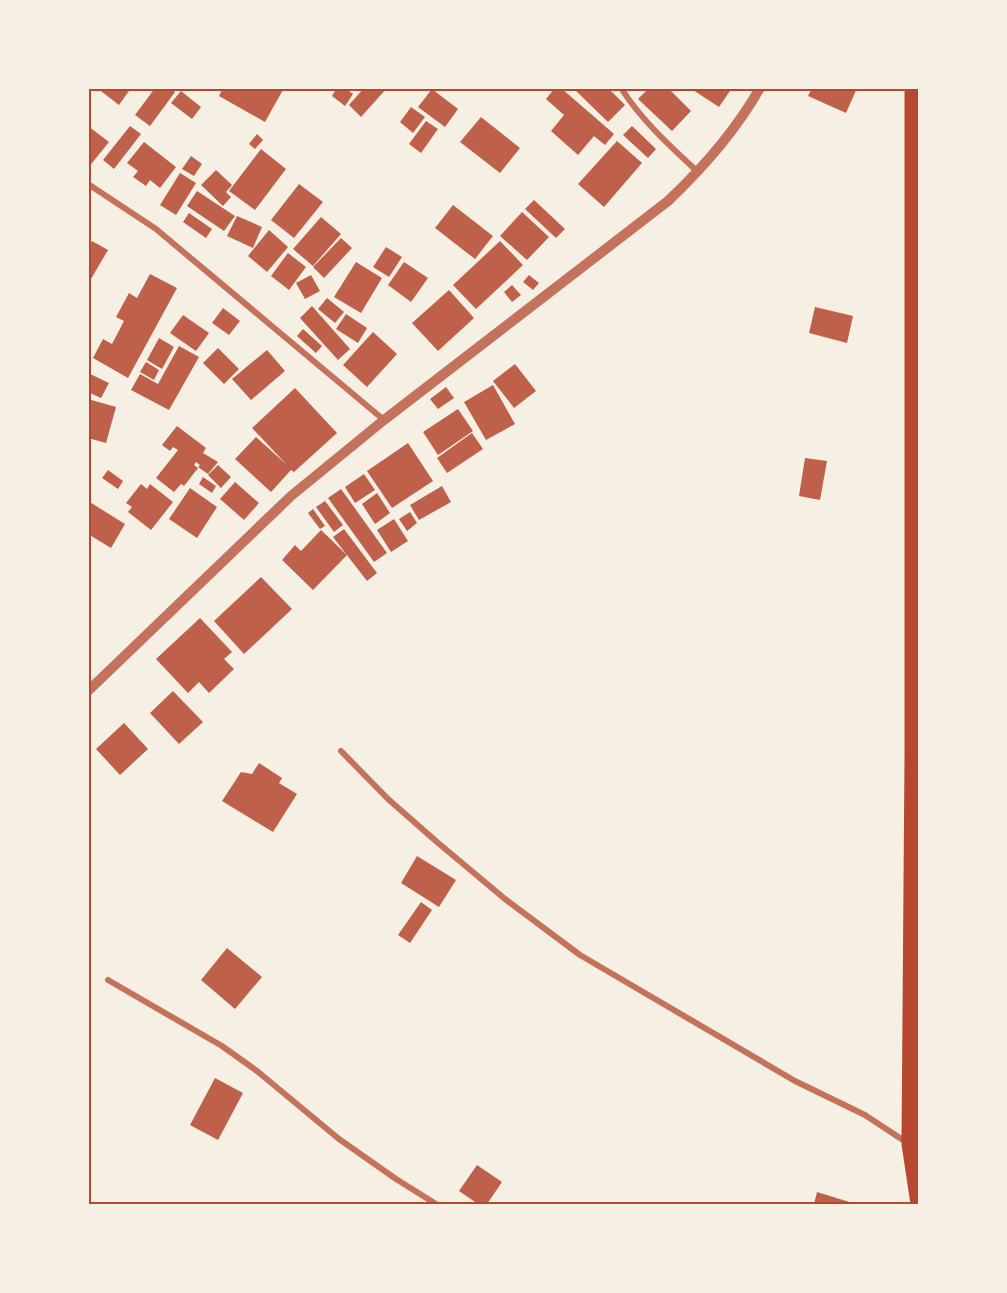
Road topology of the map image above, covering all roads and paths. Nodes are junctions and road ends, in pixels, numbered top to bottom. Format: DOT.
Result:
graph roads {
  1 [pos="621,88"];
  2 [pos="760,88"];
  3 [pos="912,88"];
  4 [pos="698,172"];
  5 [pos="88,184"];
  6 [pos="384,420"];
  7 [pos="88,691"];
  8 [pos="341,751"];
  9 [pos="915,755"];
  10 [pos="108,980"];
  11 [pos="909,1144"];
  12 [pos="436,1204"];
  13 [pos="918,1204"];
  1 -- 4 [label="street"];
  2 -- 4 [label="street"];
  3 -- 9 [label="main road"];
  4 -- 6 [label="street"];
  5 -- 6 [label="street"];
  6 -- 7 [label="street"];
  8 -- 11 [label="street"];
  9 -- 11 [label="main road"];
  10 -- 12 [label="street"];
  11 -- 13 [label="main road"];
}
